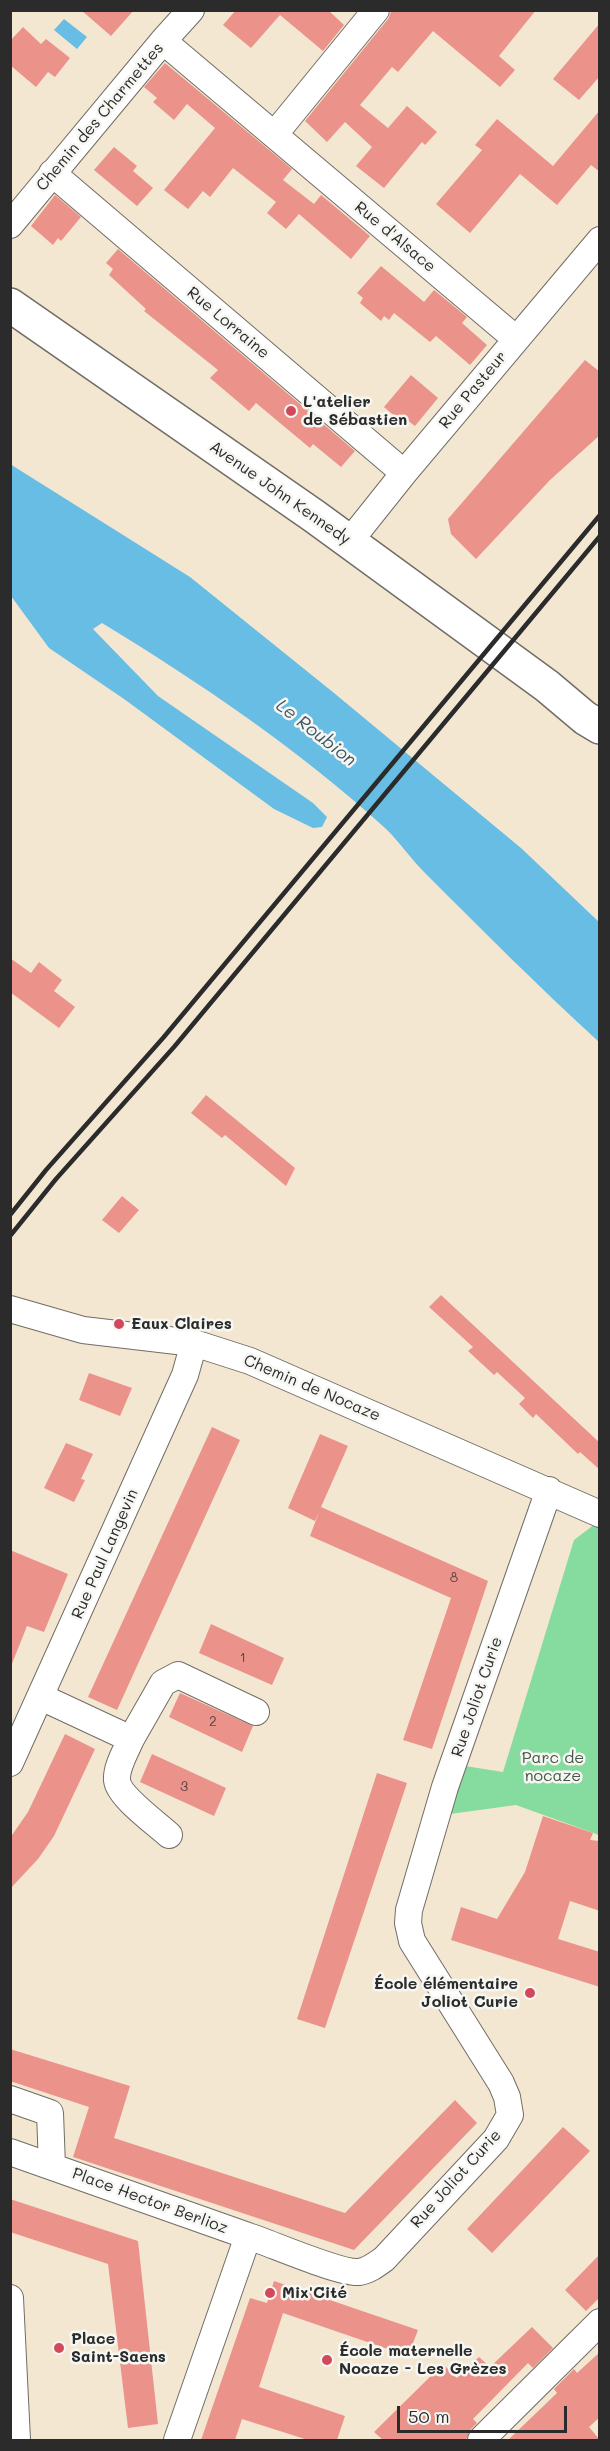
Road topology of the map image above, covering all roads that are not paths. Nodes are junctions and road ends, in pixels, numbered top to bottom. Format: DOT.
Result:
graph roads {
  1 [pos="191,10"];
  2 [pos="376,10"];
  3 [pos="163,41"];
  4 [pos="274,135"];
  5 [pos="52,173"];
  6 [pos="10,225"];
  7 [pos="600,240"];
  8 [pos="10,304"];
  9 [pos="516,339"];
  10 [pos="404,473"];
  11 [pos="350,542"];
  12 [pos="547,686"];
  13 [pos="600,707"];
  14 [pos="600,727"];
  15 [pos="10,1309"];
  16 [pos="194,1343"];
  17 [pos="549,1490"];
  18 [pos="600,1514"];
  19 [pos="41,1697"];
  20 [pos="256,1712"];
  21 [pos="131,1739"];
  22 [pos="10,1763"];
  23 [pos="169,1835"];
  24 [pos="10,2099"];
  25 [pos="10,2152"];
  26 [pos="52,2166"];
  27 [pos="248,2236"];
  28 [pos="10,2298"];
  29 [pos="600,2322"];
  30 [pos="17,2440"];
  31 [pos="177,2440"];
  32 [pos="481,2440"];
  1 -- 3 [label="street, Chemin des Charmettes"];
  2 -- 4 [label="street"];
  3 -- 4 [label="street, Rue d'Alsace"];
  3 -- 5 [label="street, Chemin des Charmettes"];
  4 -- 9 [label="street, Rue d'Alsace"];
  5 -- 6 [label="street, Chemin des Charmettes"];
  5 -- 10 [label="street, Rue Lorraine"];
  7 -- 9 [label="street, Rue Pasteur"];
  8 -- 11 [label="main road, Avenue John Kennedy"];
  9 -- 10 [label="street, Rue Pasteur"];
  10 -- 11 [label="street, Rue Pasteur"];
  11 -- 12 [label="main road, Avenue John Kennedy"];
  12 -- 13 [label="main road, Avenue John Kennedy"];
  12 -- 14 [label="main road, Avenue John Kennedy"];
  15 -- 16 [label="street, Chemin de Nocaze"];
  16 -- 17 [label="street, Chemin de Nocaze"];
  16 -- 19 [label="street, Rue Paul Langevin"];
  17 -- 18 [label="street, Chemin de Nocaze"];
  17 -- 27 [label="street, Rue Joliot Curie"];
  19 -- 21 [label="street"];
  19 -- 22 [label="street, Rue Paul Langevin"];
  20 -- 21 [label="street"];
  21 -- 23 [label="street"];
  24 -- 26 [label="street, Place Hector Berlioz"];
  25 -- 26 [label="street, Place Hector Berlioz"];
  26 -- 27 [label="street, Place Hector Berlioz"];
  27 -- 31 [label="street"];
  28 -- 30 [label="street"];
  29 -- 32 [label="street"];
}
